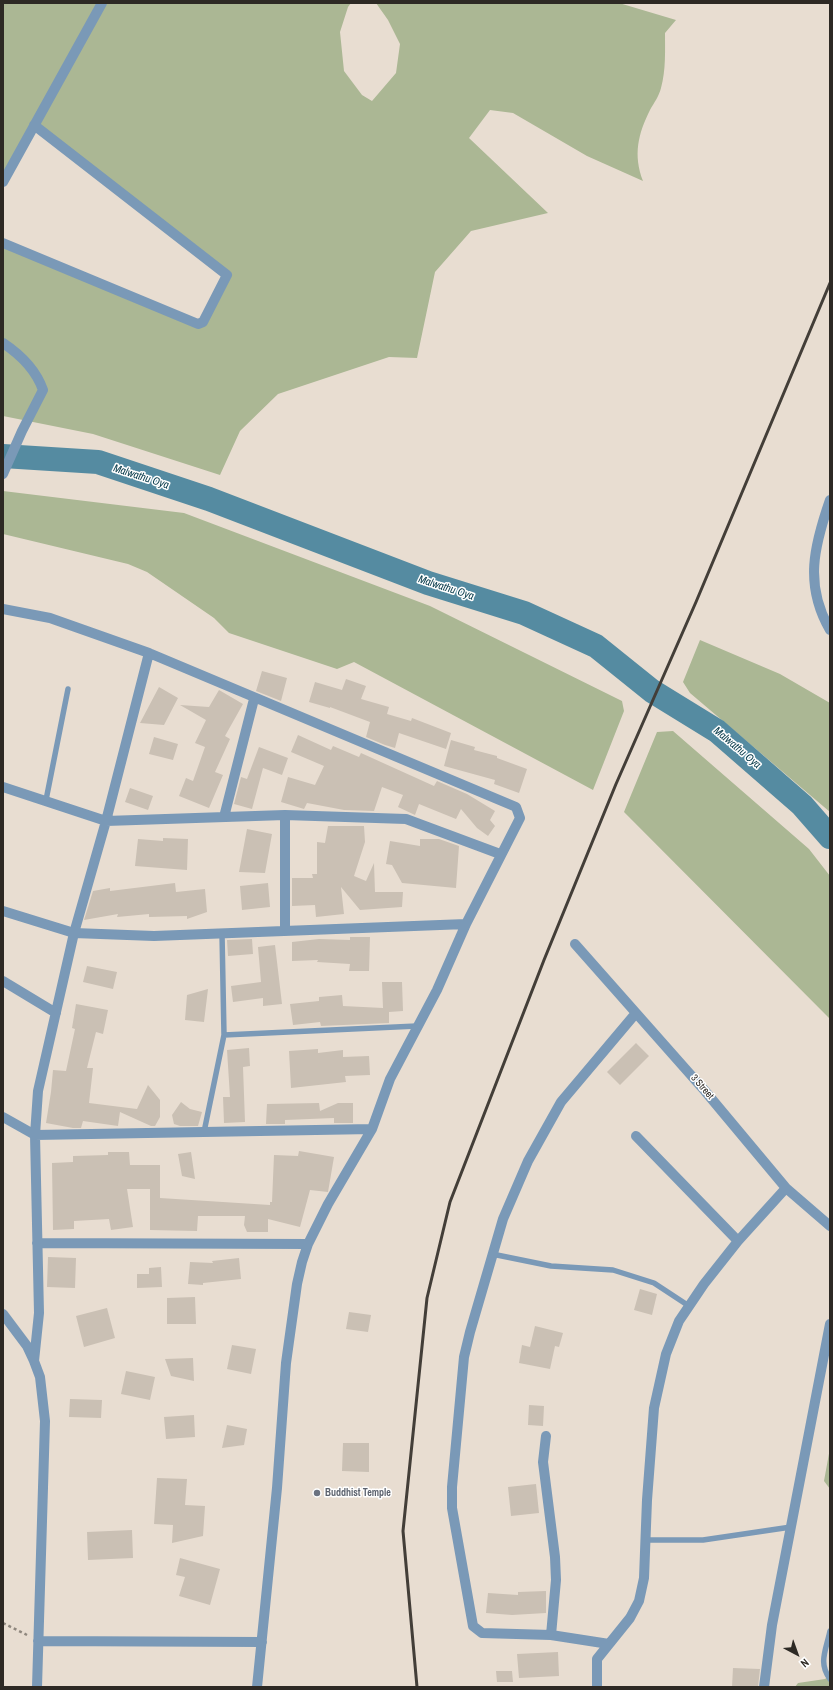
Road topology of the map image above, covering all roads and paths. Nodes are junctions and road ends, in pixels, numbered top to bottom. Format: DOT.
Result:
graph roads {
  1 [pos="102,3"];
  2 [pos="34,125"];
  3 [pos="3,182"];
  4 [pos="3,243"];
  5 [pos="3,343"];
  6 [pos="3,474"];
  7 [pos="830,500"];
  8 [pos="3,609"];
  9 [pos="830,630"];
  10 [pos="148,653"];
  11 [pos="68,689"];
  12 [pos="254,699"];
  13 [pos="3,787"];
  14 [pos="46,800"];
  15 [pos="286,815"];
  16 [pos="224,817"];
  17 [pos="106,821"];
  18 [pos="500,854"];
  19 [pos="3,911"];
  20 [pos="466,924"];
  21 [pos="285,931"];
  22 [pos="74,933"];
  23 [pos="222,934"];
  24 [pos="575,944"];
  25 [pos="3,981"];
  26 [pos="56,1013"];
  27 [pos="636,1013"];
  28 [pos="417,1026"];
  29 [pos="224,1035"];
  30 [pos="3,1117"];
  31 [pos="372,1129"];
  32 [pos="204,1132"];
  33 [pos="34,1136"];
  34 [pos="636,1136"];
  35 [pos="786,1188"];
  36 [pos="830,1226"];
  37 [pos="738,1241"];
  38 [pos="37,1243"];
  39 [pos="308,1244"];
  40 [pos="492,1254"];
  41 [pos="689,1306"];
  42 [pos="3,1314"];
  43 [pos="830,1324"];
  44 [pos="34,1361"];
  45 [pos="546,1436"];
  46 [pos="791,1527"];
  47 [pos="645,1540"];
  48 [pos="3,1623"];
  49 [pos="830,1631"];
  50 [pos="551,1635"];
  51 [pos="38,1641"];
  52 [pos="262,1642"];
  53 [pos="609,1644"];
  54 [pos="830,1679"];
  55 [pos="37,1687"];
  56 [pos="257,1687"];
  57 [pos="597,1687"];
  58 [pos="764,1687"];
  1 -- 2 [label="street"];
  2 -- 3 [label="street"];
  2 -- 4 [label="street"];
  5 -- 6 [label="street"];
  7 -- 9 [label="street"];
  8 -- 10 [label="street"];
  10 -- 12 [label="street"];
  10 -- 17 [label="street"];
  11 -- 14 [label="lane"];
  12 -- 16 [label="street"];
  12 -- 18 [label="street"];
  13 -- 14 [label="street"];
  14 -- 17 [label="street"];
  15 -- 16 [label="street"];
  15 -- 18 [label="street"];
  15 -- 21 [label="street"];
  16 -- 17 [label="street"];
  17 -- 22 [label="street"];
  18 -- 20 [label="street"];
  19 -- 22 [label="street"];
  20 -- 21 [label="street"];
  20 -- 28 [label="street"];
  21 -- 23 [label="street"];
  22 -- 23 [label="street"];
  22 -- 26 [label="street"];
  23 -- 29 [label="lane"];
  24 -- 27 [label="street, 3 Street"];
  25 -- 26 [label="street"];
  26 -- 33 [label="street"];
  27 -- 35 [label="street, 3 Street"];
  27 -- 40 [label="street"];
  28 -- 29 [label="lane"];
  28 -- 31 [label="street"];
  29 -- 32 [label="lane"];
  30 -- 33 [label="street"];
  31 -- 32 [label="street"];
  31 -- 39 [label="street"];
  32 -- 33 [label="street"];
  33 -- 38 [label="street"];
  34 -- 37 [label="street"];
  35 -- 36 [label="street, 3 Street"];
  35 -- 37 [label="street"];
  37 -- 41 [label="street"];
  38 -- 39 [label="street"];
  38 -- 44 [label="street"];
  39 -- 52 [label="street"];
  40 -- 41 [label="lane"];
  40 -- 50 [label="street"];
  41 -- 47 [label="street"];
  42 -- 44 [label="street"];
  43 -- 46 [label="street"];
  44 -- 51 [label="street"];
  45 -- 50 [label="street"];
  46 -- 47 [label="lane"];
  46 -- 58 [label="street"];
  47 -- 53 [label="street"];
  48 -- 51 [label="path"];
  49 -- 54 [label="lane"];
  50 -- 53 [label="street"];
  51 -- 52 [label="street"];
  51 -- 55 [label="street"];
  52 -- 56 [label="street"];
  53 -- 57 [label="street"];
}
